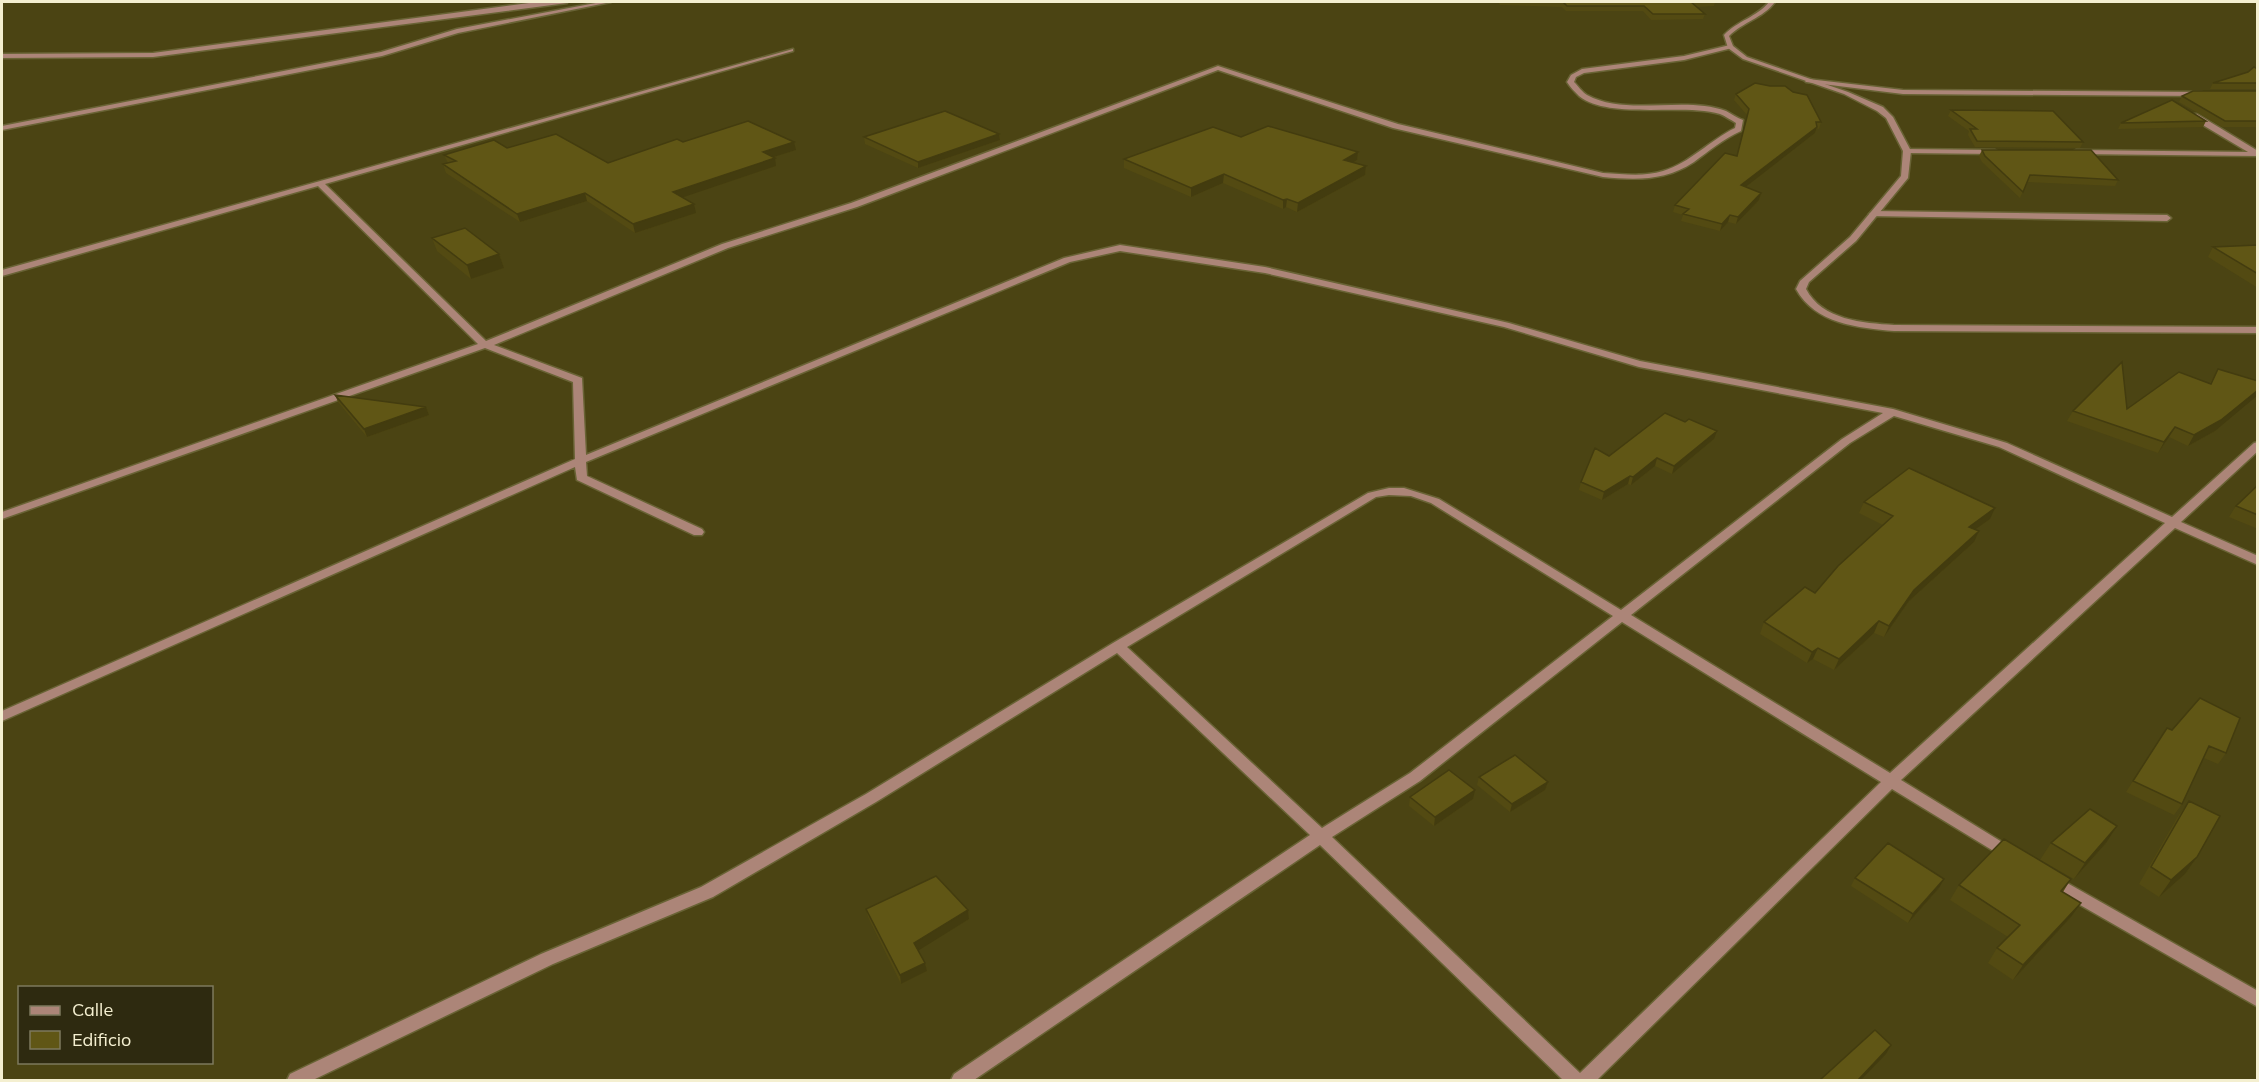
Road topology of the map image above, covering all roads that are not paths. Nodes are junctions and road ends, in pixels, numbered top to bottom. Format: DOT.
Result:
graph roads {
  1 [pos="608,2"];
  2 [pos="1772,2"];
  3 [pos="592,5"];
  4 [pos="1730,47"];
  5 [pos="791,50"];
  6 [pos="2,56"];
  7 [pos="1808,81"];
  8 [pos="2157,93"];
  9 [pos="2214,94"];
  10 [pos="2177,105"];
  11 [pos="2187,112"];
  12 [pos="2,128"];
  13 [pos="1907,151"];
  14 [pos="2000,152"];
  15 [pos="2070,152"];
  16 [pos="2257,154"];
  17 [pos="320,184"];
  18 [pos="1873,214"];
  19 [pos="2166,218"];
  20 [pos="2,273"];
  21 [pos="2258,330"];
  22 [pos="485,345"];
  23 [pos="1893,412"];
  24 [pos="2258,445"];
  25 [pos="580,461"];
  26 [pos="2,516"];
  27 [pos="2172,522"];
  28 [pos="698,532"];
  29 [pos="2258,561"];
  30 [pos="1620,615"];
  31 [pos="1118,646"];
  32 [pos="2,716"];
  33 [pos="1892,780"];
  34 [pos="1321,836"];
  35 [pos="2258,1000"];
  36 [pos="296,1080"];
  37 [pos="960,1080"];
  38 [pos="1575,1080"];
  39 [pos="1586,1080"];
  1 -- 3 [label="street"];
  2 -- 4 [label="street"];
  3 -- 6 [label="street"];
  3 -- 12 [label="street"];
  4 -- 7 [label="street"];
  4 -- 22 [label="street"];
  5 -- 17 [label="street"];
  7 -- 8 [label="street"];
  7 -- 13 [label="street"];
  8 -- 9 [label="street"];
  8 -- 10 [label="street"];
  11 -- 16 [label="street"];
  13 -- 14 [label="street"];
  13 -- 18 [label="street"];
  15 -- 16 [label="street"];
  17 -- 20 [label="street"];
  17 -- 22 [label="street"];
  18 -- 19 [label="street"];
  18 -- 21 [label="street"];
  22 -- 25 [label="street"];
  22 -- 26 [label="street"];
  23 -- 25 [label="street"];
  23 -- 27 [label="street"];
  23 -- 30 [label="street"];
  24 -- 27 [label="street"];
  25 -- 28 [label="street"];
  25 -- 32 [label="street"];
  27 -- 29 [label="street"];
  27 -- 33 [label="street"];
  30 -- 31 [label="street"];
  30 -- 33 [label="street"];
  30 -- 34 [label="street"];
  31 -- 34 [label="street"];
  31 -- 36 [label="street"];
  33 -- 35 [label="street"];
  33 -- 39 [label="street"];
  34 -- 37 [label="street"];
  34 -- 38 [label="street"];
}
